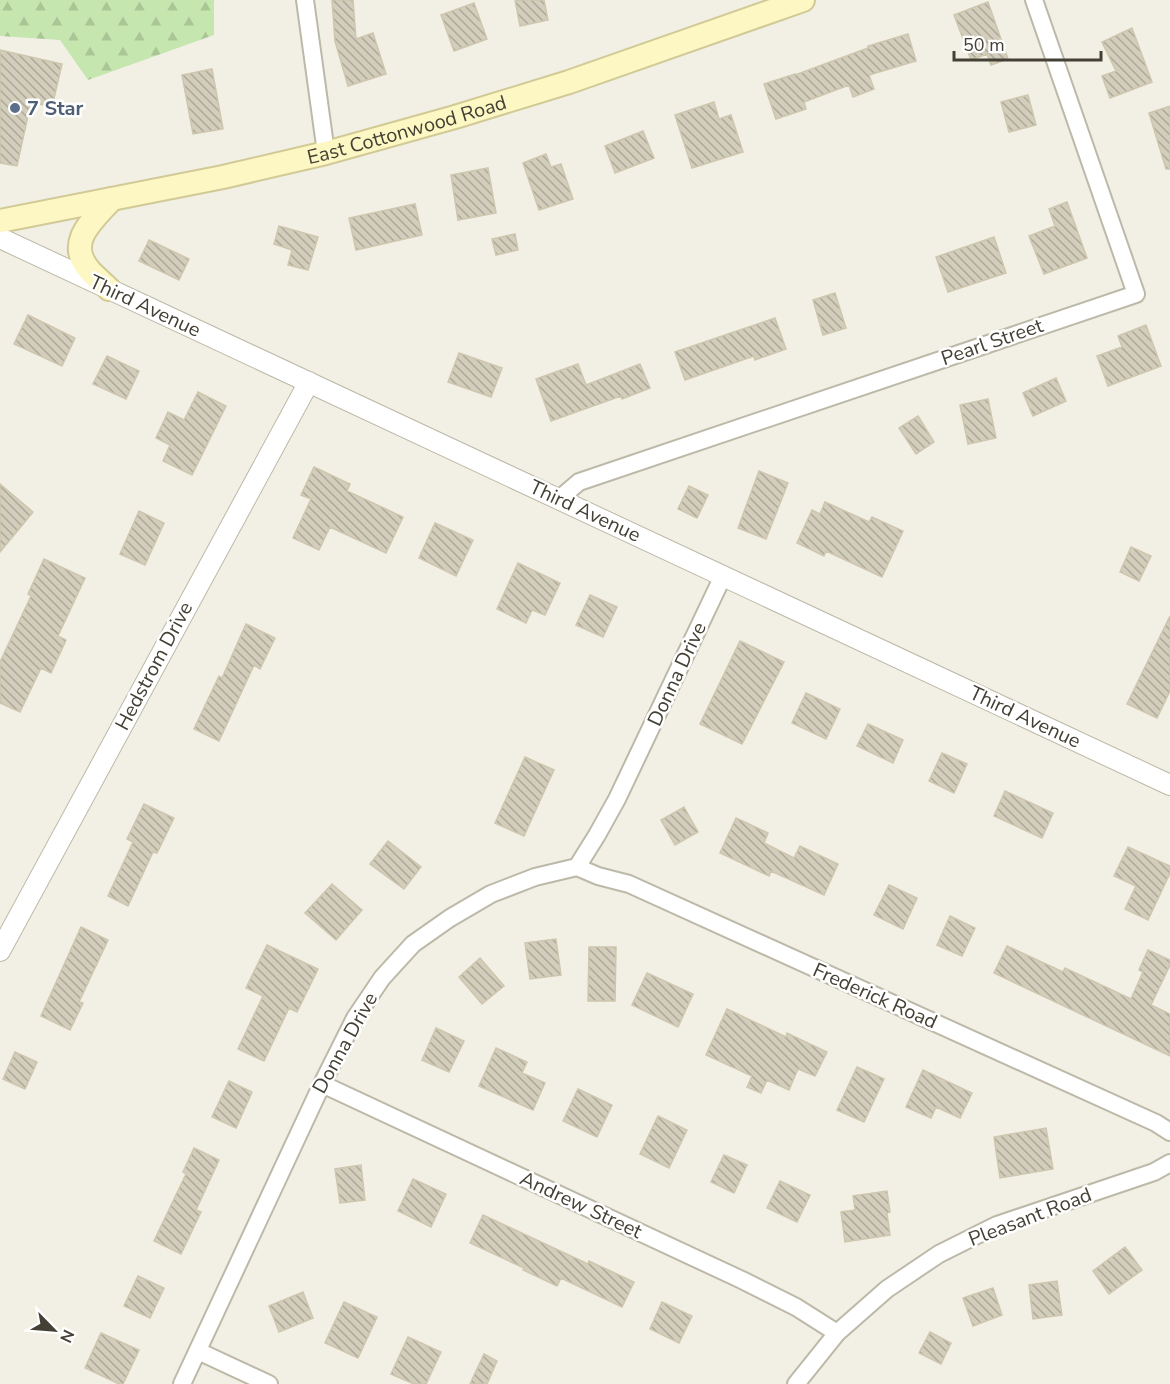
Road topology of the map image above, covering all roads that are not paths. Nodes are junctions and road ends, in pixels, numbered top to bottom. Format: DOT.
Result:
graph roads {
  1 [pos="304,0"];
  2 [pos="803,0"];
  3 [pos="1034,0"];
  4 [pos="326,153"];
  5 [pos="112,199"];
  6 [pos="0,221"];
  7 [pos="0,238"];
  8 [pos="109,289"];
  9 [pos="309,382"];
  10 [pos="559,499"];
  11 [pos="723,576"];
  12 [pos="1170,785"];
  13 [pos="577,867"];
  14 [pos="0,951"];
  15 [pos="322,1084"];
  16 [pos="1170,1132"];
  17 [pos="1170,1163"];
  18 [pos="837,1333"];
  19 [pos="198,1350"];
  20 [pos="182,1384"];
  21 [pos="269,1384"];
  22 [pos="796,1384"];
  1 -- 4 [label="street"];
  2 -- 4 [label="main road, East Cottonwood Road"];
  3 -- 10 [label="street, Pearl Street"];
  4 -- 5 [label="main road, East Cottonwood Road"];
  5 -- 6 [label="main road, East Cottonwood Road"];
  5 -- 8 [label="main road"];
  7 -- 8 [label="street, Third Avenue"];
  8 -- 9 [label="street, Third Avenue"];
  9 -- 10 [label="street, Third Avenue"];
  9 -- 14 [label="street, Hedstrom Drive"];
  10 -- 11 [label="street, Third Avenue"];
  11 -- 12 [label="street, Third Avenue"];
  11 -- 13 [label="street, Donna Drive"];
  13 -- 15 [label="street, Donna Drive"];
  13 -- 16 [label="street, Frederick Road"];
  15 -- 18 [label="street, Andrew Street"];
  15 -- 19 [label="street, Donna Drive"];
  17 -- 18 [label="street, Pleasant Road"];
  18 -- 22 [label="street, Pleasant Road"];
  19 -- 20 [label="street, Donna Drive"];
  19 -- 21 [label="street"];
}
